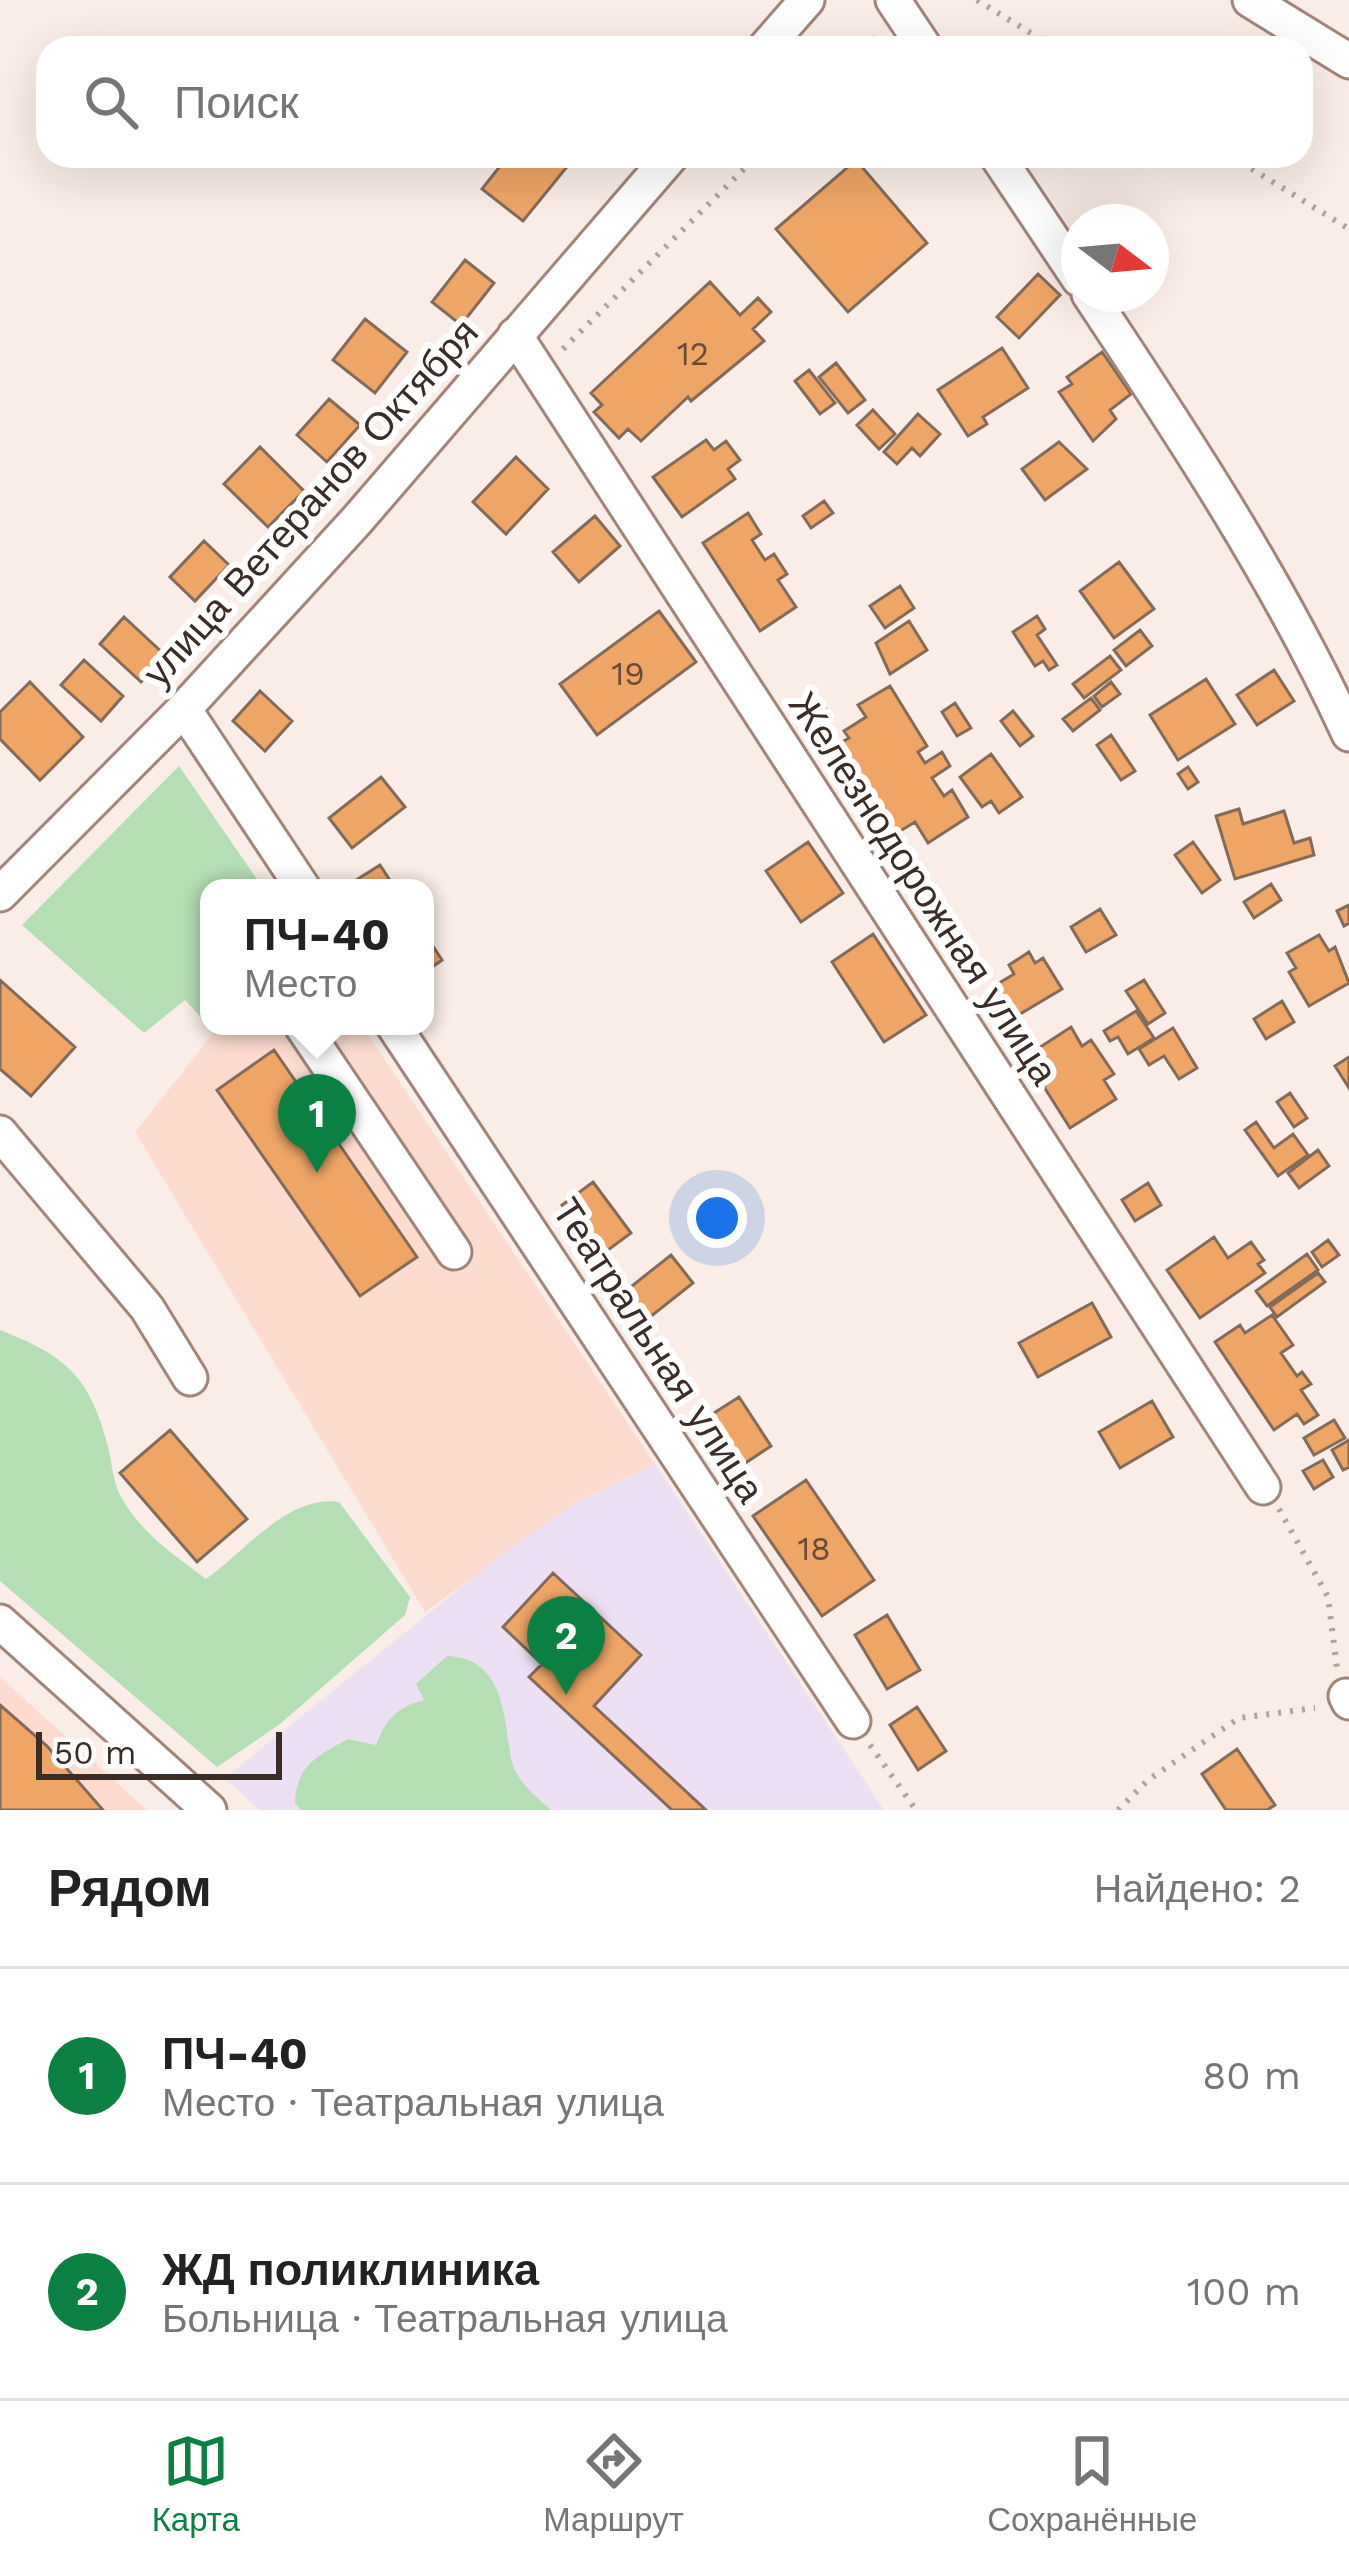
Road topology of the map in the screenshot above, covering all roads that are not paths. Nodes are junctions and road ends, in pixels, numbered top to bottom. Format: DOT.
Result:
graph roads {
  1 [pos="807,0"];
  2 [pos="893,0"];
  3 [pos="1250,0"];
  4 [pos="776,36"];
  5 [pos="917,36"];
  6 [pos="1308,36"];
  7 [pos="1313,39"];
  8 [pos="1349,61"];
  9 [pos="661,168"];
  10 [pos="1005,168"];
  11 [pos="1061,252"];
  12 [pos="1100,312"];
  13 [pos="515,335"];
  14 [pos="184,709"];
  15 [pos="1349,734"];
  16 [pos="297,879"];
  17 [pos="0,894"];
  18 [pos="308,1035"];
  19 [pos="400,1035"];
  20 [pos="0,1133"];
  21 [pos="454,1252"];
  22 [pos="190,1378"];
  23 [pos="1263,1487"];
  24 [pos="0,1622"];
  25 [pos="853,1721"];
  26 [pos="209,1810"];
  1 -- 4 [label="street"];
  2 -- 5 [label="street"];
  3 -- 6 [label="street"];
  7 -- 8 [label="street"];
  9 -- 13 [label="street, улица Ветеранов Октября"];
  10 -- 11 [label="street"];
  12 -- 15 [label="street"];
  13 -- 14 [label="street, улица Ветеранов Октября"];
  13 -- 23 [label="street, Железнодорожная улица"];
  14 -- 16 [label="street"];
  14 -- 17 [label="street, улица Ветеранов Октября"];
  18 -- 21 [label="street"];
  19 -- 25 [label="street, Театральная улица"];
  20 -- 22 [label="street"];
  24 -- 26 [label="street"];
}
